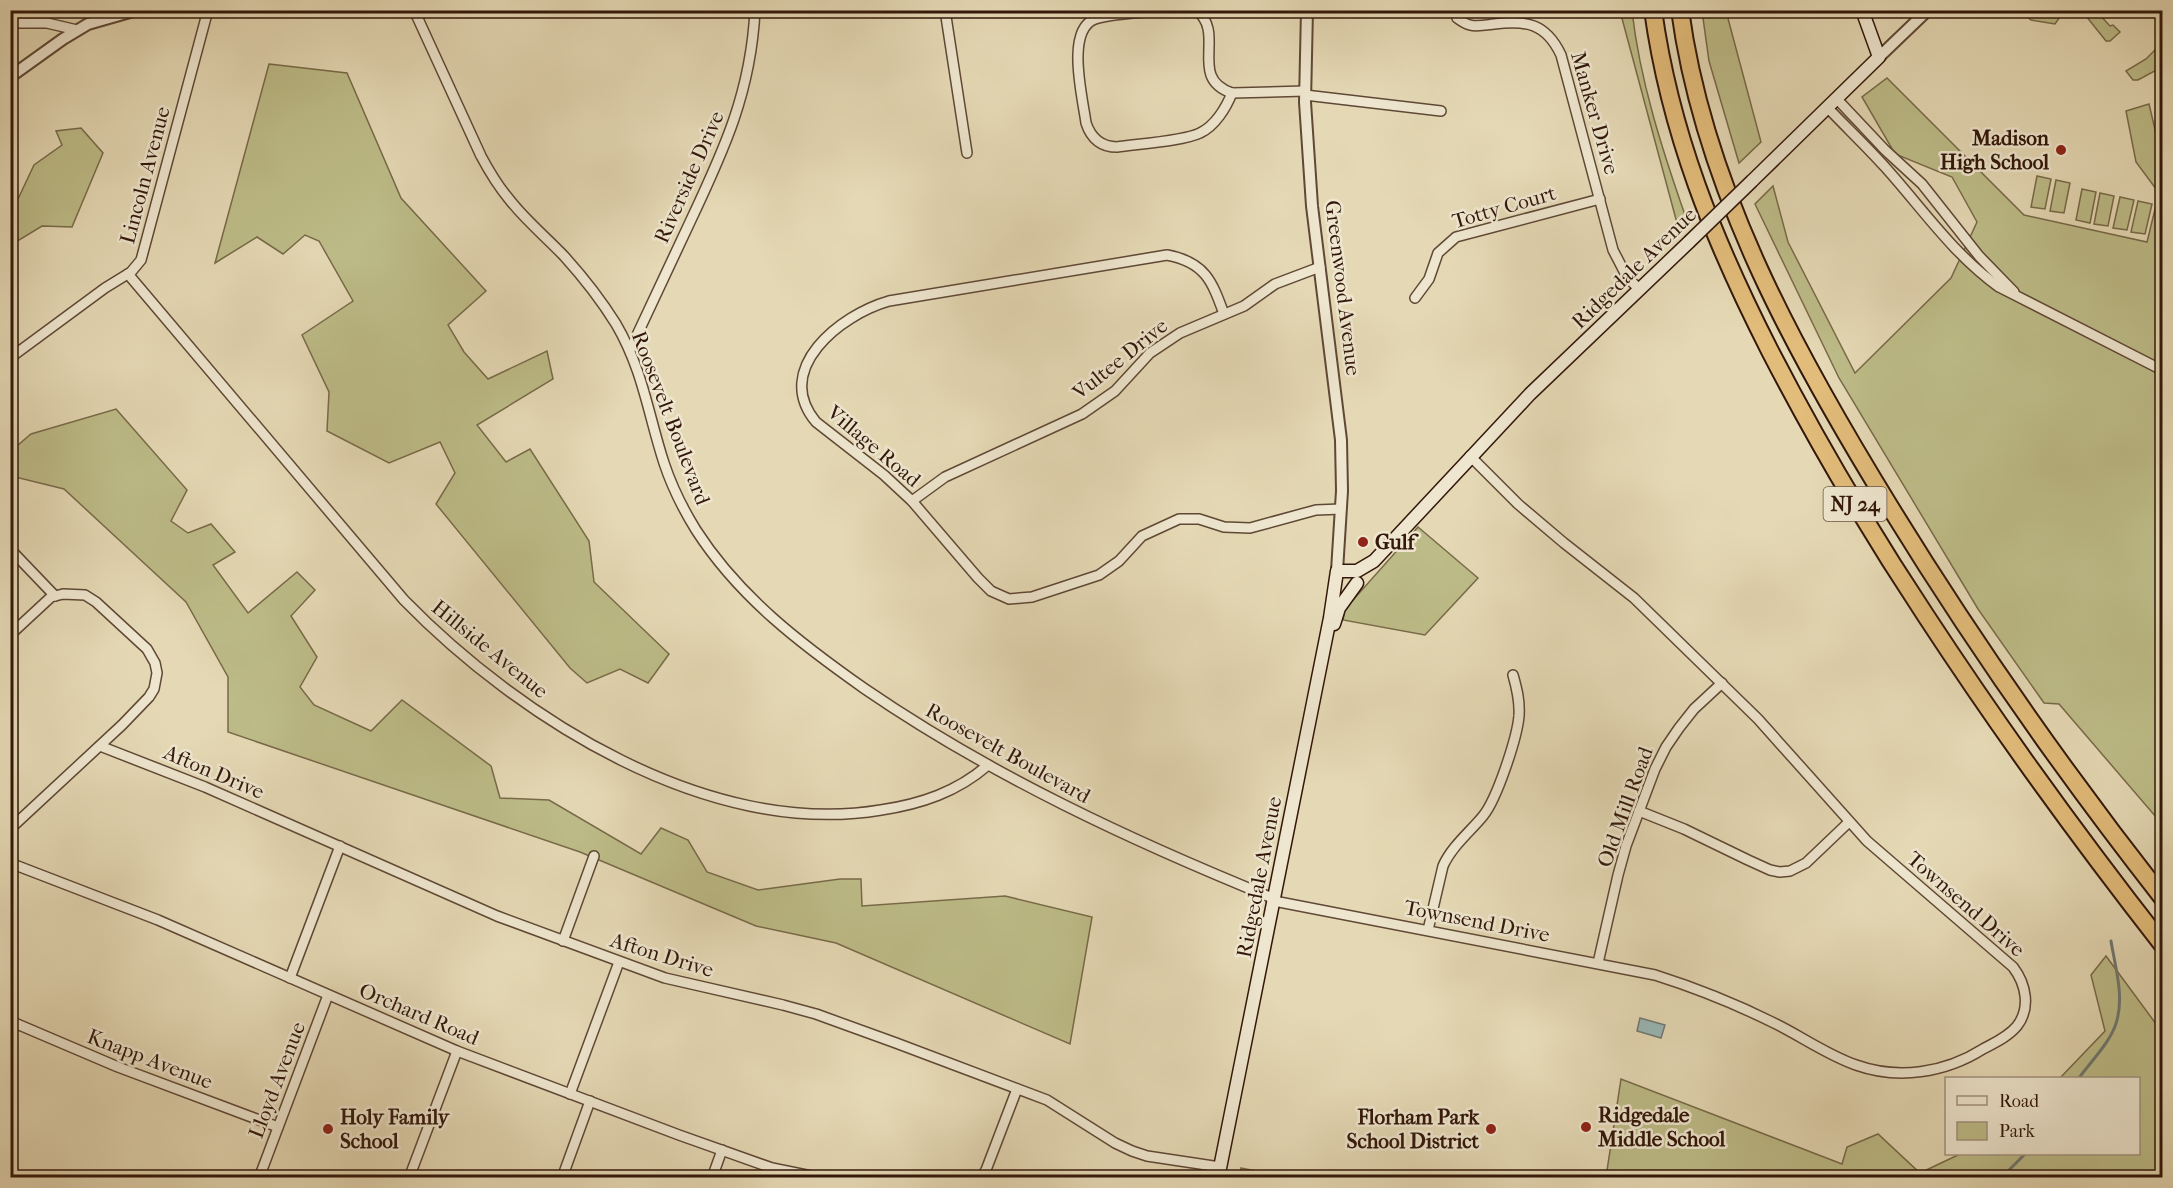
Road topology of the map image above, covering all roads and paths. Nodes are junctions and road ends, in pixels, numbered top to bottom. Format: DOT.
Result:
graph roads {
  1 [pos="137,10"];
  2 [pos="208,10"];
  3 [pos="414,10"];
  4 [pos="755,10"];
  5 [pos="945,10"];
  6 [pos="1173,10"];
  7 [pos="1196,10"];
  8 [pos="1307,10"];
  9 [pos="1653,10"];
  10 [pos="1680,10"];
  11 [pos="1862,10"];
  12 [pos="1928,10"];
  13 [pos="1457,18"];
  14 [pos="10,23"];
  15 [pos="77,30"];
  16 [pos="1879,57"];
  17 [pos="10,77"];
  18 [pos="1232,93"];
  19 [pos="1305,93"];
  20 [pos="1832,103"];
  21 [pos="1441,111"];
  22 [pos="967,153"];
  23 [pos="1600,199"];
  24 [pos="1320,267"];
  25 [pos="128,274"];
  26 [pos="1640,290"];
  27 [pos="2016,294"];
  28 [pos="1415,298"];
  29 [pos="1224,314"];
  30 [pos="630,350"];
  31 [pos="10,358"];
  32 [pos="2163,370"];
  33 [pos="1470,456"];
  34 [pos="912,501"];
  35 [pos="1341,509"];
  36 [pos="10,549"];
  37 [pos="1374,561"];
  38 [pos="1337,571"];
  39 [pos="1358,583"];
  40 [pos="1334,584"];
  41 [pos="55,596"];
  42 [pos="1327,632"];
  43 [pos="10,635"];
  44 [pos="1513,675"];
  45 [pos="1722,683"];
  46 [pos="100,746"];
  47 [pos="988,765"];
  48 [pos="1639,812"];
  49 [pos="1849,822"];
  50 [pos="10,829"];
  51 [pos="340,846"];
  52 [pos="594,856"];
  53 [pos="10,863"];
  54 [pos="2163,897"];
  55 [pos="1274,900"];
  56 [pos="1428,930"];
  57 [pos="563,941"];
  58 [pos="2163,944"];
  59 [pos="619,962"];
  60 [pos="1598,963"];
  61 [pos="290,978"];
  62 [pos="328,995"];
  63 [pos="10,1021"];
  64 [pos="456,1051"];
  65 [pos="1017,1089"];
  66 [pos="570,1094"];
  67 [pos="590,1101"];
  68 [pos="278,1127"];
  69 [pos="722,1150"];
  70 [pos="1219,1172"];
  71 [pos="259,1178"];
  72 [pos="409,1178"];
  73 [pos="561,1178"];
  74 [pos="712,1178"];
  75 [pos="821,1178"];
  76 [pos="981,1178"];
  1 -- 15 [label="street"];
  2 -- 25 [label="street, Lincoln Avenue"];
  3 -- 30 [label="street, Roosevelt Boulevard"];
  4 -- 30 [label="street, Riverside Drive"];
  5 -- 22 [label="street"];
  6 -- 18 [label="street"];
  7 -- 18 [label="street"];
  8 -- 19 [label="street, Greenwood Avenue"];
  9 -- 58 [label="highway, NJ 24"];
  10 -- 54 [label="highway, NJ 24"];
  11 -- 16 [label="main road"];
  12 -- 16 [label="street, Ridgedale Avenue"];
  13 -- 23 [label="street, Manker Drive"];
  14 -- 15 [label="street"];
  15 -- 17 [label="street"];
  16 -- 20 [label="main road, Ridgedale Avenue"];
  18 -- 19 [label="street"];
  19 -- 21 [label="street"];
  19 -- 24 [label="street, Greenwood Avenue"];
  20 -- 26 [label="main road, Ridgedale Avenue, bridge"];
  20 -- 27 [label="street"];
  20 -- 27 [label="street"];
  23 -- 26 [label="street, Manker Drive"];
  23 -- 28 [label="street, Totty Court"];
  24 -- 29 [label="street, Vultee Drive"];
  24 -- 35 [label="street, Greenwood Avenue"];
  25 -- 31 [label="street, Lincoln Avenue"];
  25 -- 47 [label="street, Hillside Avenue"];
  26 -- 33 [label="main road, Ridgedale Avenue"];
  27 -- 32 [label="street"];
  29 -- 34 [label="street, Vultee Drive"];
  29 -- 34 [label="street, Village Road"];
  30 -- 47 [label="street, Roosevelt Boulevard"];
  33 -- 37 [label="main road, Ridgedale Avenue"];
  33 -- 45 [label="street, Townsend Drive"];
  34 -- 35 [label="street, Village Road"];
  35 -- 38 [label="street, Greenwood Avenue"];
  36 -- 41 [label="street"];
  37 -- 38 [label="main road, Ridgedale Avenue"];
  37 -- 39 [label="main road, Ridgedale Avenue"];
  38 -- 40 [label="main road, Ridgedale Avenue"];
  39 -- 40 [label="main road"];
  39 -- 42 [label="main road, Ridgedale Avenue"];
  40 -- 42 [label="main road, Ridgedale Avenue"];
  41 -- 43 [label="street"];
  41 -- 46 [label="street"];
  42 -- 55 [label="main road, Ridgedale Avenue"];
  44 -- 56 [label="street"];
  45 -- 48 [label="street, Old Mill Road"];
  45 -- 49 [label="street, Townsend Drive"];
  46 -- 50 [label="street"];
  46 -- 51 [label="street, Afton Drive"];
  47 -- 55 [label="street, Roosevelt Boulevard"];
  48 -- 49 [label="street"];
  48 -- 60 [label="street, Old Mill Road"];
  49 -- 60 [label="street, Townsend Drive"];
  51 -- 57 [label="street, Afton Drive"];
  51 -- 61 [label="street"];
  52 -- 57 [label="street"];
  53 -- 61 [label="street, Orchard Road"];
  55 -- 56 [label="street, Townsend Drive"];
  55 -- 70 [label="main road, Ridgedale Avenue"];
  56 -- 60 [label="street, Townsend Drive"];
  57 -- 59 [label="street, Afton Drive"];
  59 -- 65 [label="street, Afton Drive"];
  59 -- 66 [label="street"];
  61 -- 62 [label="street, Orchard Road"];
  62 -- 64 [label="street, Orchard Road"];
  62 -- 68 [label="street, Lloyd Avenue"];
  63 -- 68 [label="street, Knapp Avenue"];
  64 -- 66 [label="street, Orchard Road"];
  64 -- 72 [label="street"];
  65 -- 70 [label="street, Afton Drive"];
  65 -- 76 [label="street"];
  66 -- 67 [label="street, Orchard Road"];
  67 -- 69 [label="street, Orchard Road"];
  67 -- 73 [label="street"];
  68 -- 71 [label="street, Lloyd Avenue"];
  69 -- 74 [label="street"];
  69 -- 75 [label="street, Orchard Road"];
}
